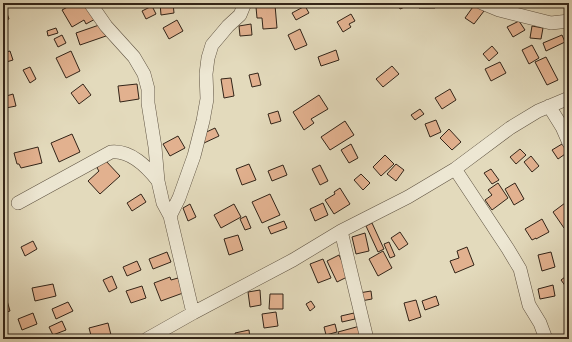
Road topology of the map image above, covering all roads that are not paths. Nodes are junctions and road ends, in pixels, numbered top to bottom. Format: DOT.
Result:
graph roads {
  1 [pos="90,3"];
  2 [pos="244,3"];
  3 [pos="482,3"];
  4 [pos="569,21"];
  5 [pos="569,98"];
  6 [pos="549,106"];
  7 [pos="569,143"];
  8 [pos="455,169"];
  9 [pos="158,180"];
  10 [pos="18,203"];
  11 [pos="170,216"];
  12 [pos="341,231"];
  13 [pos="193,313"];
  14 [pos="148,339"];
  15 [pos="367,339"];
  16 [pos="546,339"];
  1 -- 9 [label="street"];
  2 -- 11 [label="street"];
  3 -- 4 [label="street"];
  5 -- 6 [label="street"];
  6 -- 7 [label="street"];
  6 -- 8 [label="street"];
  8 -- 12 [label="street"];
  8 -- 16 [label="street"];
  9 -- 10 [label="street"];
  9 -- 11 [label="street"];
  11 -- 13 [label="street"];
  12 -- 13 [label="street"];
  12 -- 15 [label="street"];
  13 -- 14 [label="street"];
}
